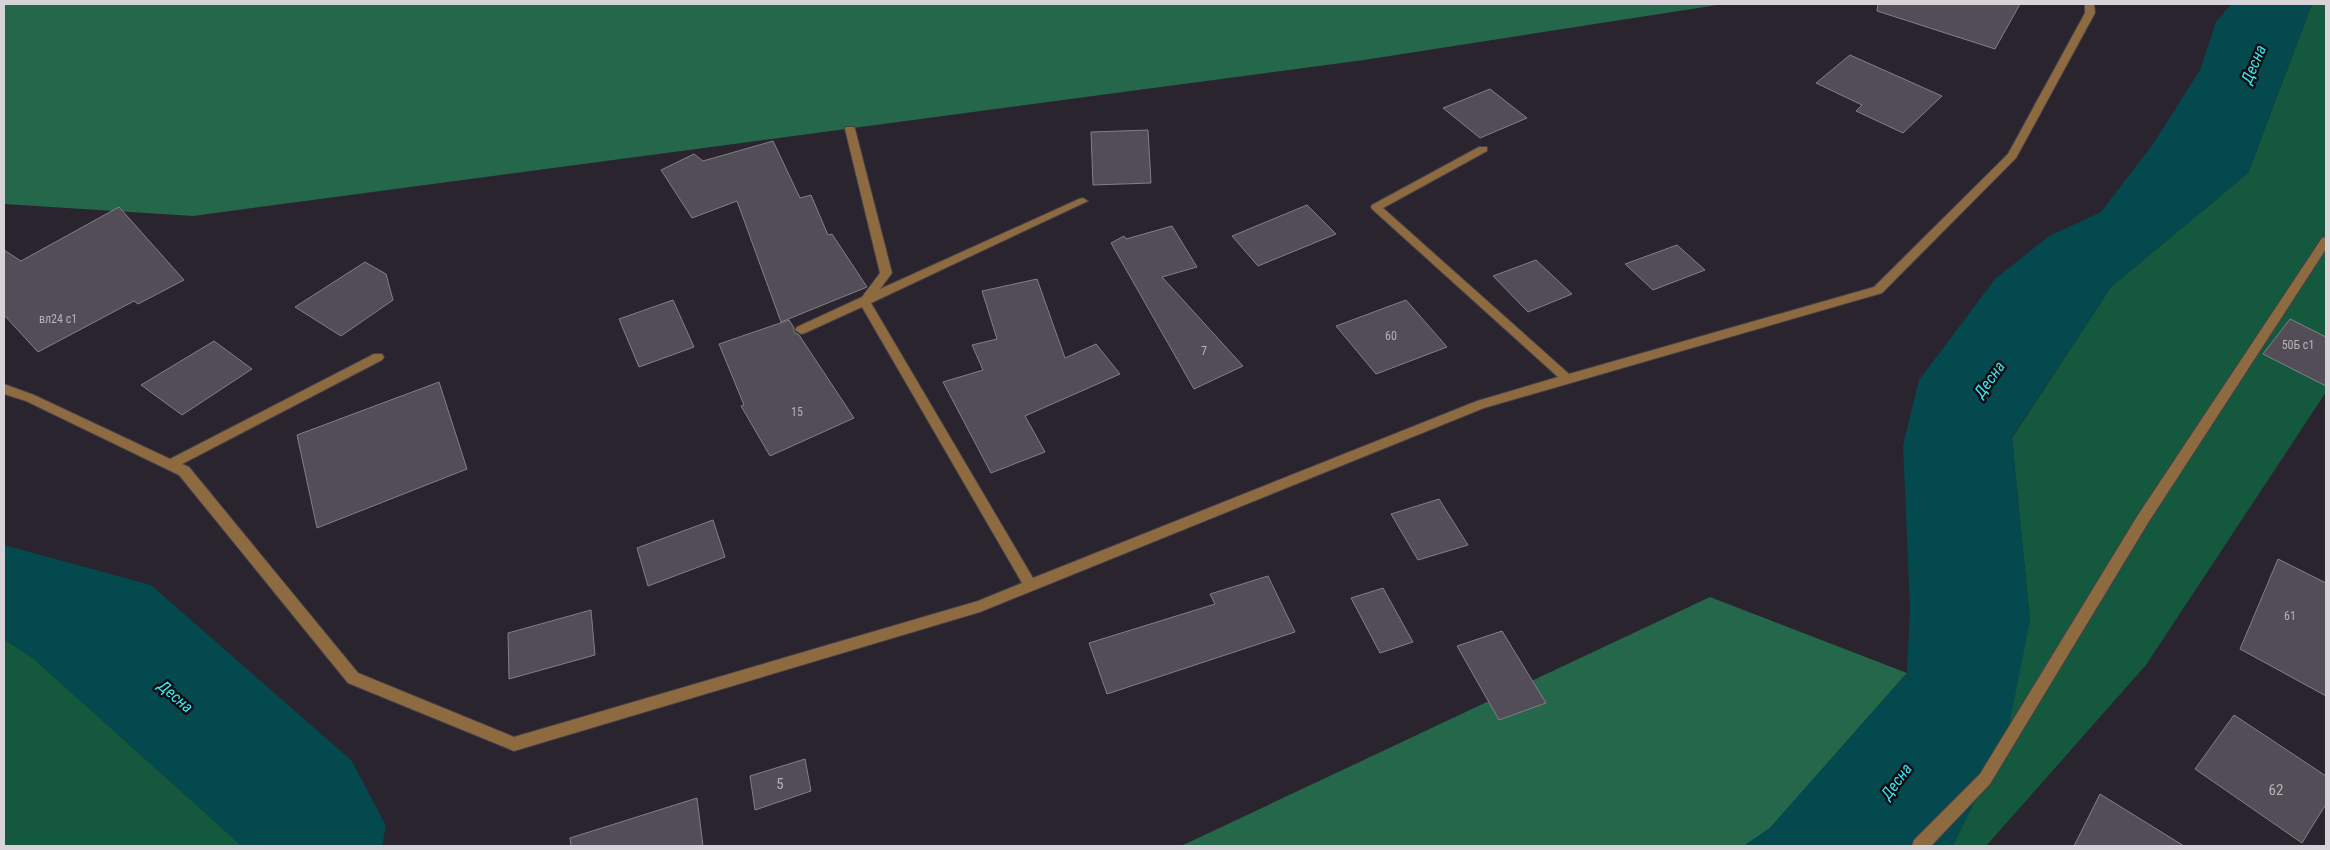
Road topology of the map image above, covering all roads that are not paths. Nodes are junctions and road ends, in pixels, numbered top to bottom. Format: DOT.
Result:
graph roads {
  1 [pos="2090,4"];
  2 [pos="850,128"];
  3 [pos="1483,149"];
  4 [pos="1084,201"];
  5 [pos="2326,241"];
  6 [pos="865,302"];
  7 [pos="801,330"];
  8 [pos="378,357"];
  9 [pos="1567,379"];
  10 [pos="4,389"];
  11 [pos="170,465"];
  12 [pos="1030,585"];
  13 [pos="1920,846"];
  1 -- 9 [label="street"];
  2 -- 6 [label="street"];
  3 -- 9 [label="street"];
  4 -- 6 [label="street"];
  5 -- 13 [label="street"];
  6 -- 7 [label="street"];
  6 -- 12 [label="street"];
  8 -- 11 [label="street"];
  9 -- 12 [label="street"];
  10 -- 11 [label="street"];
  11 -- 12 [label="street"];
}
